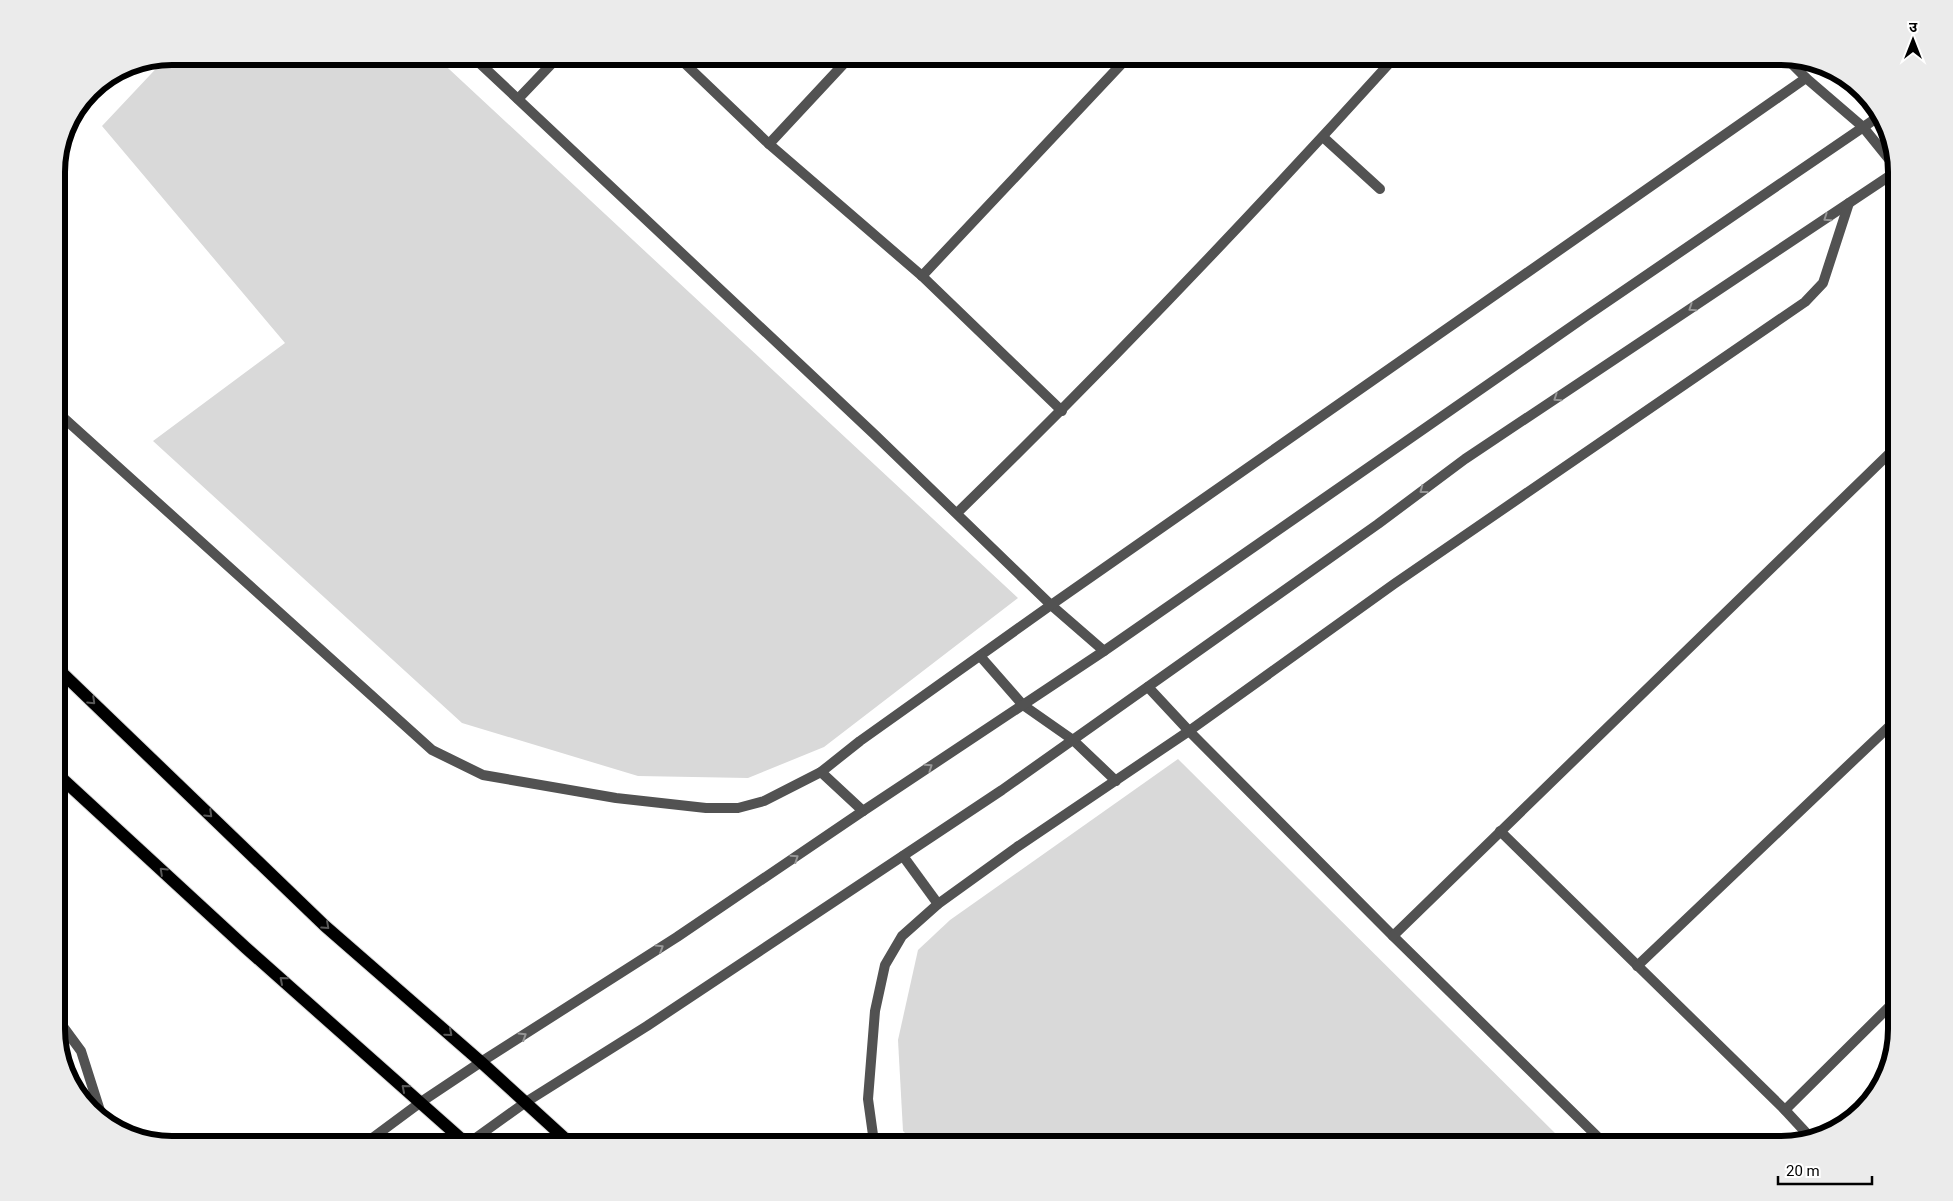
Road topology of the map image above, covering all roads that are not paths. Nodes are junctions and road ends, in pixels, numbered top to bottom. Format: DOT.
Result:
graph roads {
  1 [pos="482,65"];
  2 [pos="550,65"];
  3 [pos="686,65"];
  4 [pos="843,65"];
  5 [pos="1121,65"];
  6 [pos="1388,65"];
  7 [pos="1794,66"];
  8 [pos="1806,78"];
  9 [pos="518,99"];
  10 [pos="1874,120"];
  11 [pos="1863,128"];
  12 [pos="1323,137"];
  13 [pos="769,144"];
  14 [pos="1887,159"];
  15 [pos="1888,176"];
  16 [pos="1380,189"];
  17 [pos="1849,203"];
  18 [pos="922,276"];
  19 [pos="1062,411"];
  20 [pos="65,419"];
  21 [pos="1888,455"];
  22 [pos="957,513"];
  23 [pos="1051,605"];
  24 [pos="1104,651"];
  25 [pos="980,656"];
  26 [pos="65,676"];
  27 [pos="1148,687"];
  28 [pos="1023,705"];
  29 [pos="1888,728"];
  30 [pos="1189,731"];
  31 [pos="1073,740"];
  32 [pos="822,772"];
  33 [pos="1116,780"];
  34 [pos="65,781"];
  35 [pos="863,811"];
  36 [pos="1500,831"];
  37 [pos="903,856"];
  38 [pos="938,904"];
  39 [pos="1393,936"];
  40 [pos="1637,966"];
  41 [pos="1888,1008"];
  42 [pos="65,1030"];
  43 [pos="482,1062"];
  44 [pos="421,1102"];
  45 [pos="526,1102"];
  46 [pos="99,1107"];
  47 [pos="1785,1110"];
  48 [pos="1806,1133"];
  49 [pos="375,1136"];
  50 [pos="458,1136"];
  51 [pos="478,1136"];
  52 [pos="562,1136"];
  53 [pos="874,1136"];
  54 [pos="1597,1136"];
  1 -- 9 [label="street"];
  2 -- 9 [label="street"];
  3 -- 13 [label="street"];
  4 -- 13 [label="street"];
  5 -- 18 [label="street"];
  6 -- 12 [label="street"];
  7 -- 8 [label="street"];
  8 -- 11 [label="street"];
  8 -- 23 [label="street"];
  9 -- 22 [label="street"];
  10 -- 11 [label="street"];
  11 -- 14 [label="street"];
  11 -- 24 [label="street"];
  12 -- 16 [label="street"];
  12 -- 19 [label="street"];
  13 -- 18 [label="street"];
  15 -- 17 [label="street"];
  17 -- 27 [label="street, one-way"];
  17 -- 30 [label="street"];
  18 -- 19 [label="street"];
  19 -- 22 [label="street"];
  20 -- 32 [label="street"];
  21 -- 36 [label="street"];
  22 -- 23 [label="street"];
  23 -- 24 [label="street"];
  23 -- 25 [label="street"];
  24 -- 28 [label="street"];
  25 -- 28 [label="street"];
  25 -- 32 [label="street"];
  26 -- 43 [label="main road, one-way"];
  27 -- 30 [label="street"];
  27 -- 31 [label="street"];
  28 -- 31 [label="street"];
  35 -- 28 [label="street, one-way"];
  29 -- 40 [label="street"];
  30 -- 33 [label="street"];
  30 -- 39 [label="street"];
  31 -- 33 [label="street"];
  31 -- 37 [label="street"];
  32 -- 35 [label="street"];
  33 -- 38 [label="street"];
  44 -- 34 [label="main road, one-way"];
  43 -- 35 [label="street, one-way"];
  36 -- 39 [label="street"];
  36 -- 40 [label="street"];
  37 -- 38 [label="street"];
  37 -- 45 [label="street"];
  38 -- 53 [label="street"];
  39 -- 54 [label="street"];
  40 -- 47 [label="street"];
  41 -- 47 [label="street"];
  42 -- 46 [label="street"];
  43 -- 44 [label="street"];
  43 -- 45 [label="main road"];
  44 -- 49 [label="street"];
  44 -- 50 [label="main road"];
  45 -- 51 [label="street"];
  45 -- 52 [label="main road"];
  47 -- 48 [label="street"];
}
